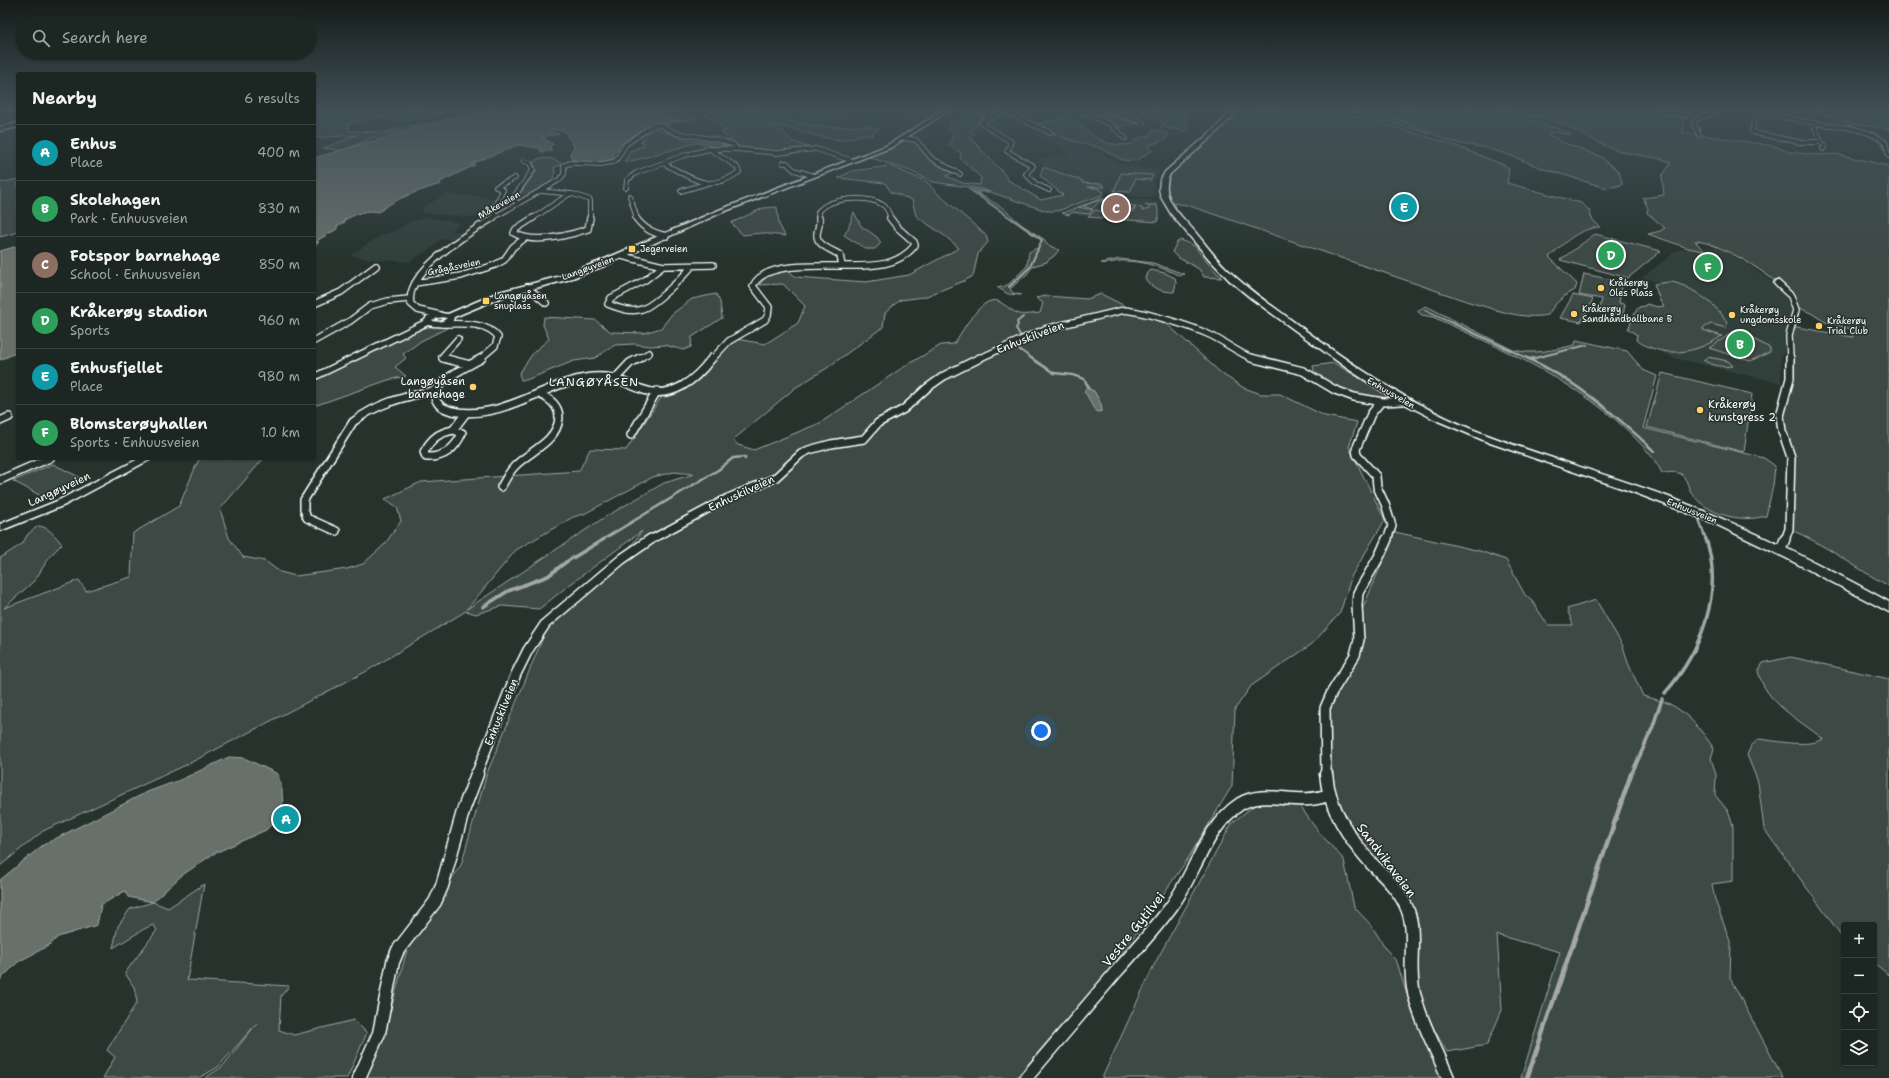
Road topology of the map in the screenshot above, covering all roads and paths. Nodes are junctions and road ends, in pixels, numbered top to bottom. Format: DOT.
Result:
graph roads {
  1 [pos="615,160"];
  2 [pos="670,160"];
  3 [pos="725,160"];
  4 [pos="850,160"];
  5 [pos="935,160"];
  6 [pos="1023,160"];
  7 [pos="1182,160"];
  8 [pos="524,161"];
  9 [pos="663,163"];
  10 [pos="783,163"];
  11 [pos="960,174"];
  12 [pos="812,175"];
  13 [pos="515,178"];
  14 [pos="705,184"];
  15 [pos="626,188"];
  16 [pos="1049,190"];
  17 [pos="540,191"];
  18 [pos="681,191"];
  19 [pos="569,194"];
  20 [pos="630,196"];
  21 [pos="518,204"];
  22 [pos="495,217"];
  23 [pos="666,236"];
  24 [pos="525,238"];
  25 [pos="622,256"];
  26 [pos="713,265"];
  27 [pos="376,266"];
  28 [pos="663,266"];
  29 [pos="692,266"];
  30 [pos="842,266"];
  31 [pos="415,283"];
  32 [pos="1777,283"];
  33 [pos="527,287"];
  34 [pos="409,299"];
  35 [pos="316,303"];
  36 [pos="546,303"];
  37 [pos="450,318"];
  38 [pos="432,321"];
  39 [pos="467,325"];
  40 [pos="316,339"];
  41 [pos="458,340"];
  42 [pos="649,352"];
  43 [pos="470,365"];
  44 [pos="316,376"];
  45 [pos="616,378"];
  46 [pos="436,390"];
  47 [pos="657,391"];
  48 [pos="541,395"];
  49 [pos="1403,401"];
  50 [pos="1380,403"];
  51 [pos="466,413"];
  52 [pos="9,417"];
  53 [pos="0,421"];
  54 [pos="453,430"];
  55 [pos="631,435"];
  56 [pos="45,460"];
  57 [pos="144,460"];
  58 [pos="0,480"];
  59 [pos="502,488"];
  60 [pos="0,528"];
  61 [pos="336,531"];
  62 [pos="1781,550"];
  63 [pos="1889,608"];
  64 [pos="1328,795"];
  65 [pos="359,1078"];
  66 [pos="1026,1078"];
  67 [pos="1448,1078"];
  1 -- 17 [label="street, Måkeveien"];
  2 -- 9 [label="street"];
  3 -- 14 [label="street"];
  4 -- 12 [label="main road, Langøyveien"];
  5 -- 11 [label="street"];
  6 -- 16 [label="street"];
  7 -- 49 [label="main road, Enhuusveien"];
  8 -- 21 [label="street"];
  9 -- 14 [label="street"];
  9 -- 15 [label="street"];
  10 -- 12 [label="street"];
  12 -- 23 [label="main road, Langøyveien"];
  13 -- 22 [label="street"];
  14 -- 18 [label="street"];
  17 -- 19 [label="street"];
  17 -- 21 [label="street, Måkeveien"];
  19 -- 24 [label="street"];
  19 -- 24 [label="street"];
  20 -- 23 [label="street"];
  21 -- 22 [label="street, Måkeveien"];
  22 -- 31 [label="street, Måkeveien"];
  23 -- 25 [label="main road, Langøyveien"];
  24 -- 31 [label="street, Grågåsveien"];
  25 -- 28 [label="street"];
  25 -- 33 [label="main road, Langøyveien"];
  26 -- 29 [label="street"];
  27 -- 35 [label="street"];
  28 -- 29 [label="street"];
  28 -- 29 [label="street"];
  30 -- 30 [label="street"];
  30 -- 47 [label="street"];
  31 -- 34 [label="street, Måkeveien"];
  32 -- 62 [label="street"];
  33 -- 36 [label="street"];
  33 -- 37 [label="main road, Langøyveien"];
  34 -- 38 [label="street"];
  34 -- 40 [label="street"];
  37 -- 38 [label="main road, Langøyveien"];
  37 -- 38 [label="main road"];
  37 -- 39 [label="street"];
  38 -- 39 [label="street"];
  38 -- 44 [label="main road"];
  39 -- 43 [label="street"];
  41 -- 43 [label="street"];
  42 -- 45 [label="street"];
  43 -- 46 [label="street"];
  45 -- 47 [label="street"];
  45 -- 48 [label="street"];
  46 -- 51 [label="street"];
  46 -- 61 [label="street"];
  47 -- 55 [label="street"];
  48 -- 51 [label="street"];
  48 -- 59 [label="street"];
  49 -- 50 [label="street, Enhuskilveien"];
  49 -- 62 [label="main road, Enhuusveien"];
  50 -- 64 [label="street, Sandvikaveien"];
  50 -- 65 [label="street, Enhuskilveien"];
  51 -- 54 [label="street"];
  52 -- 53 [label="street"];
  54 -- 54 [label="street"];
  56 -- 58 [label="street"];
  57 -- 60 [label="main road, Langøyveien"];
  62 -- 63 [label="main road, Enhuusveien"];
  64 -- 66 [label="street, Vestre Gytilvei"];
  64 -- 67 [label="street, Sandvikaveien"];
}
